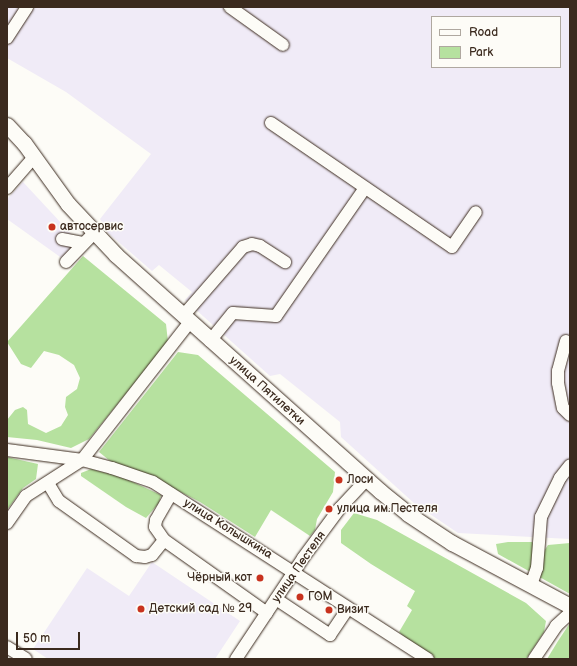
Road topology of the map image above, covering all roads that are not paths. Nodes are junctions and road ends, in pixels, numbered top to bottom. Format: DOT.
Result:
graph roads {
  1 [pos="27,7"];
  2 [pos="230,7"];
  3 [pos="7,38"];
  4 [pos="283,45"];
  5 [pos="272,123"];
  6 [pos="7,125"];
  7 [pos="34,157"];
  8 [pos="7,188"];
  9 [pos="365,188"];
  10 [pos="476,212"];
  11 [pos="94,233"];
  12 [pos="62,239"];
  13 [pos="83,243"];
  14 [pos="66,262"];
  15 [pos="286,262"];
  16 [pos="186,319"];
  17 [pos="210,340"];
  18 [pos="566,340"];
  19 [pos="570,415"];
  20 [pos="7,450"];
  21 [pos="82,460"];
  22 [pos="570,465"];
  23 [pos="367,479"];
  24 [pos="48,483"];
  25 [pos="171,494"];
  26 [pos="7,523"];
  27 [pos="164,540"];
  28 [pos="295,572"];
  29 [pos="531,585"];
  30 [pos="276,599"];
  31 [pos="570,606"];
  32 [pos="348,608"];
  33 [pos="267,613"];
  34 [pos="570,613"];
  35 [pos="7,647"];
  36 [pos="26,659"];
  37 [pos="236,659"];
  38 [pos="428,659"];
  39 [pos="534,659"];
  1 -- 3 [label="street"];
  2 -- 4 [label="street"];
  5 -- 9 [label="street"];
  6 -- 7 [label="main road, улица Пятилетки"];
  7 -- 8 [label="street"];
  7 -- 11 [label="main road, улица Пятилетки"];
  9 -- 10 [label="street"];
  9 -- 17 [label="street"];
  11 -- 13 [label="street"];
  11 -- 16 [label="main road, улица Пятилетки"];
  12 -- 13 [label="street"];
  13 -- 14 [label="street"];
  15 -- 16 [label="street"];
  16 -- 17 [label="main road, улица Пятилетки"];
  16 -- 21 [label="street"];
  17 -- 23 [label="main road, улица Пятилетки"];
  18 -- 19 [label="street"];
  20 -- 21 [label="street, улица Колышкина"];
  21 -- 24 [label="street"];
  21 -- 25 [label="street, улица Колышкина"];
  22 -- 29 [label="street"];
  23 -- 28 [label="street, улица Пестеля"];
  23 -- 29 [label="main road, улица Пятилетки"];
  24 -- 26 [label="street"];
  24 -- 27 [label="street"];
  25 -- 27 [label="street"];
  25 -- 28 [label="street, улица Колышкина"];
  27 -- 33 [label="street"];
  28 -- 30 [label="street, улица Пестеля"];
  28 -- 32 [label="street, улица Колышкина"];
  29 -- 31 [label="main road, улица Пятилетки"];
  30 -- 32 [label="street"];
  30 -- 33 [label="street, улица Пестеля"];
  32 -- 38 [label="street, улица Колышкина"];
  33 -- 37 [label="street, улица Пестеля"];
  34 -- 39 [label="street"];
  35 -- 36 [label="street"];
}
